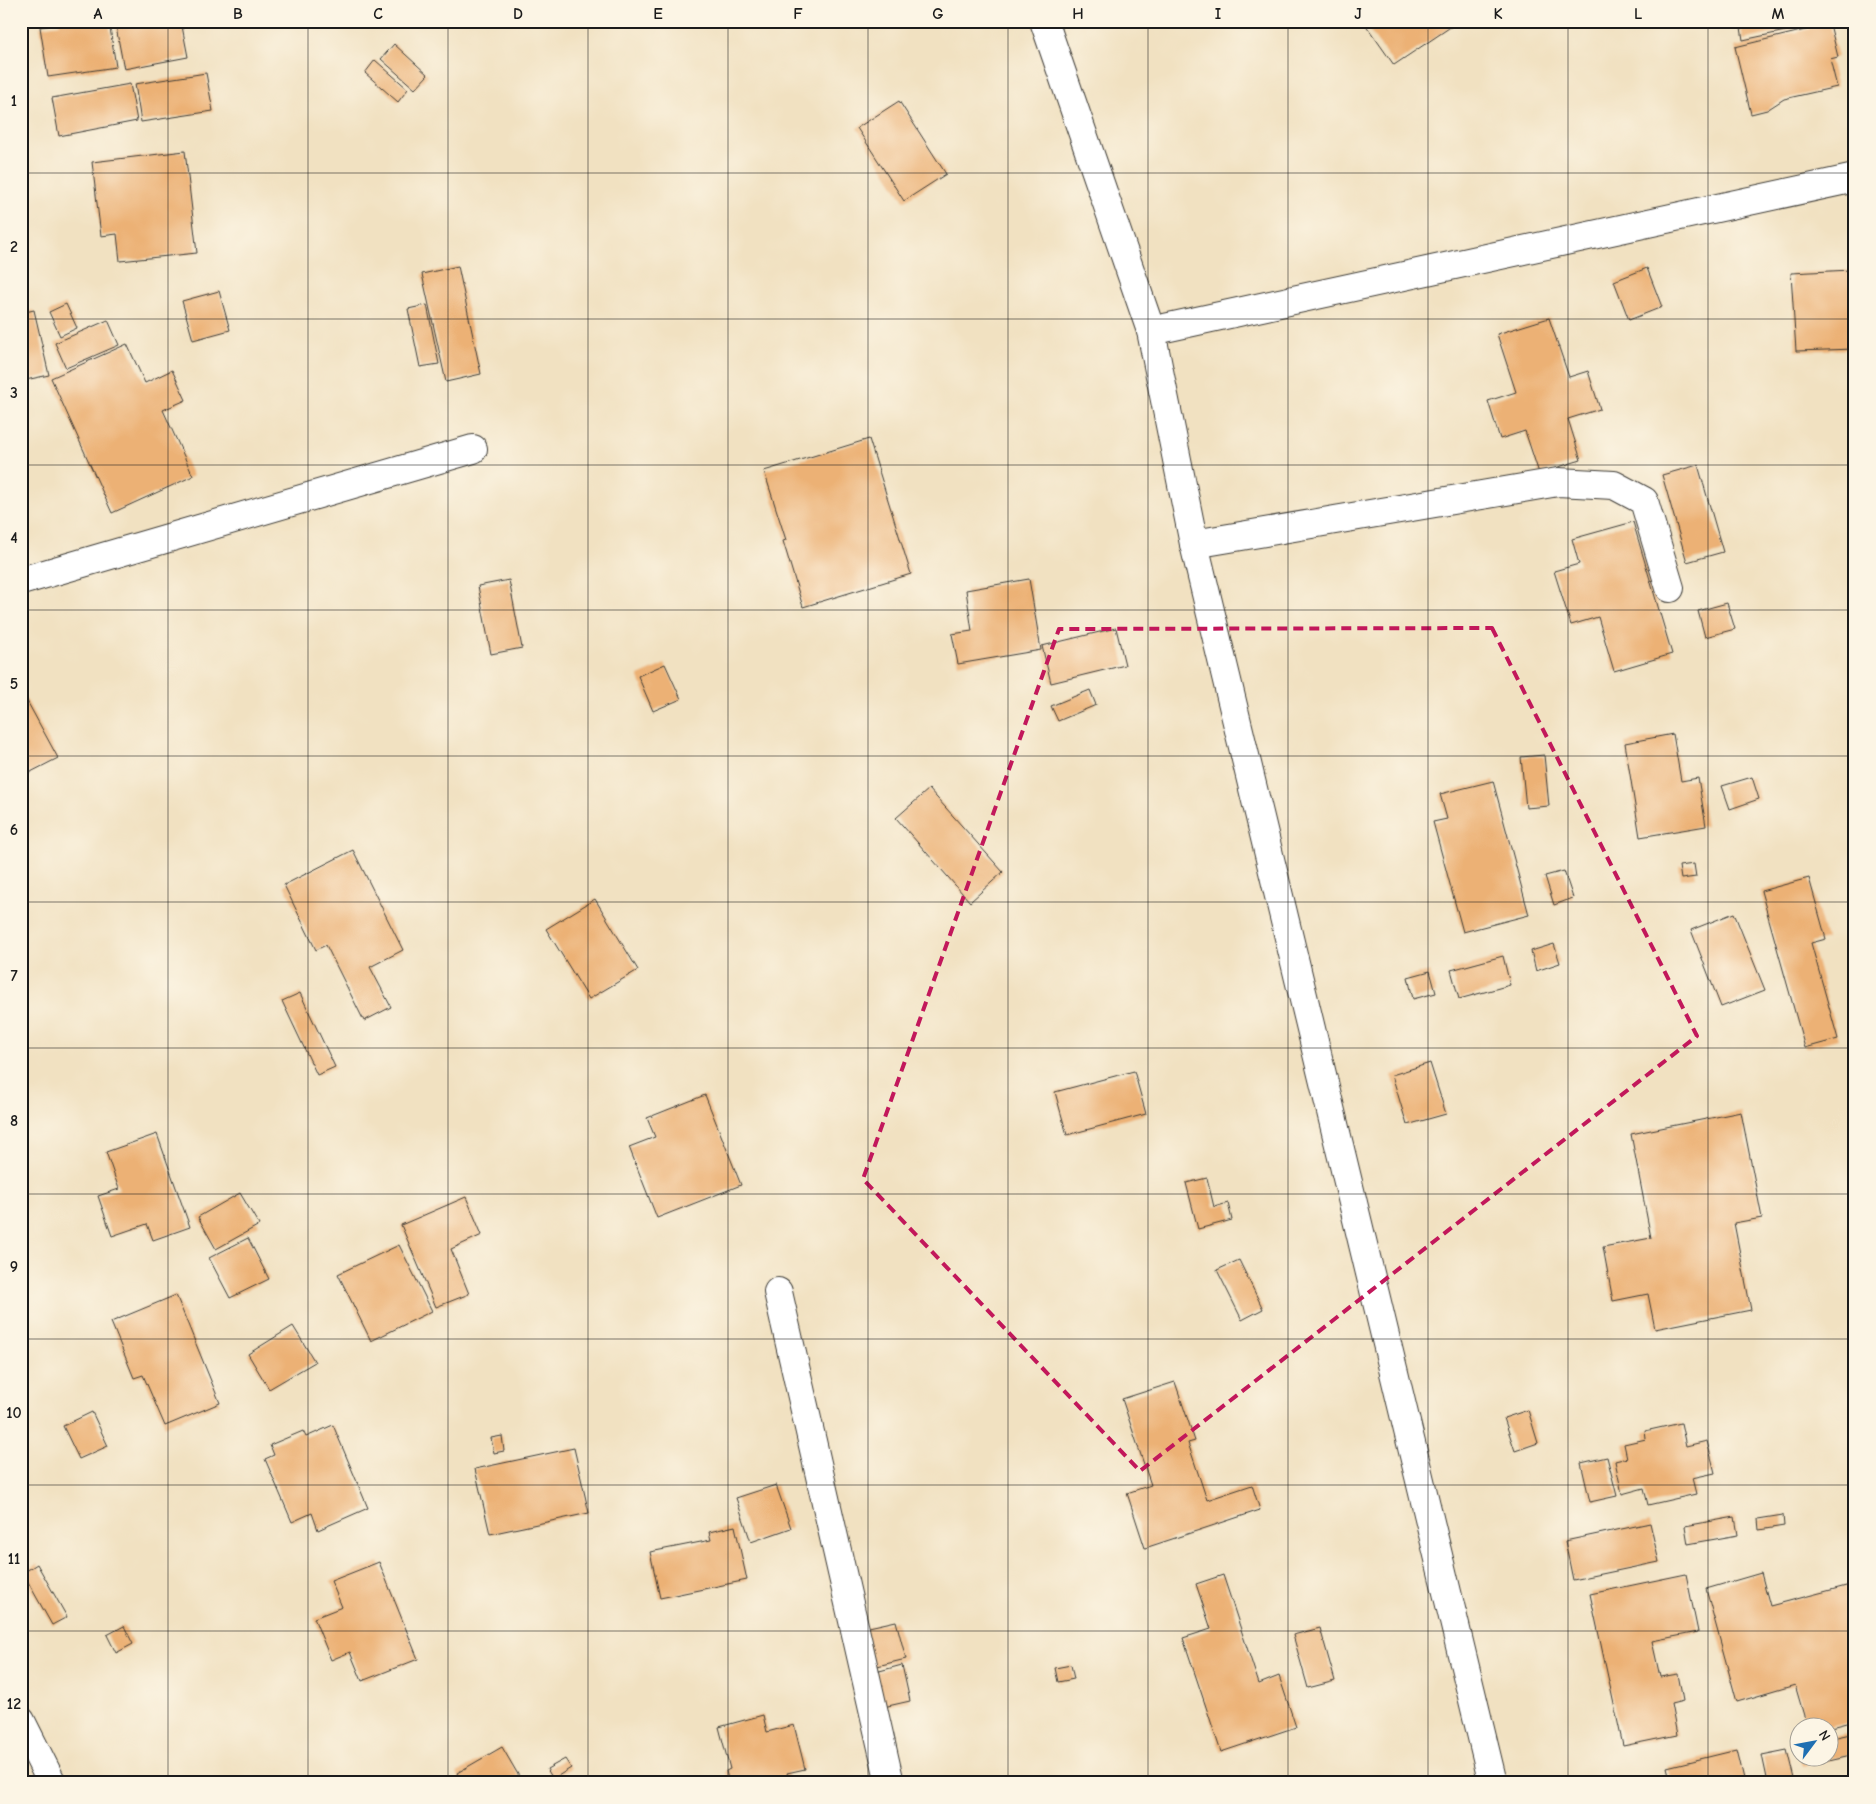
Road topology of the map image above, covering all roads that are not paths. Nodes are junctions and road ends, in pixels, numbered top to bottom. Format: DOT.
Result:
graph roads {
  1 [pos="1044,21"];
  2 [pos="1855,178"];
  3 [pos="1152,331"];
  4 [pos="473,449"];
  5 [pos="1194,544"];
  6 [pos="21,581"];
  7 [pos="1670,588"];
  8 [pos="778,1292"];
  9 [pos="21,1721"];
  10 [pos="52,1783"];
  11 [pos="890,1783"];
  12 [pos="1493,1783"];
  1 -- 3 [label="street"];
  2 -- 3 [label="street"];
  3 -- 5 [label="street"];
  4 -- 6 [label="street"];
  5 -- 7 [label="street"];
  5 -- 12 [label="street"];
  8 -- 11 [label="street"];
  9 -- 10 [label="street"];
}
